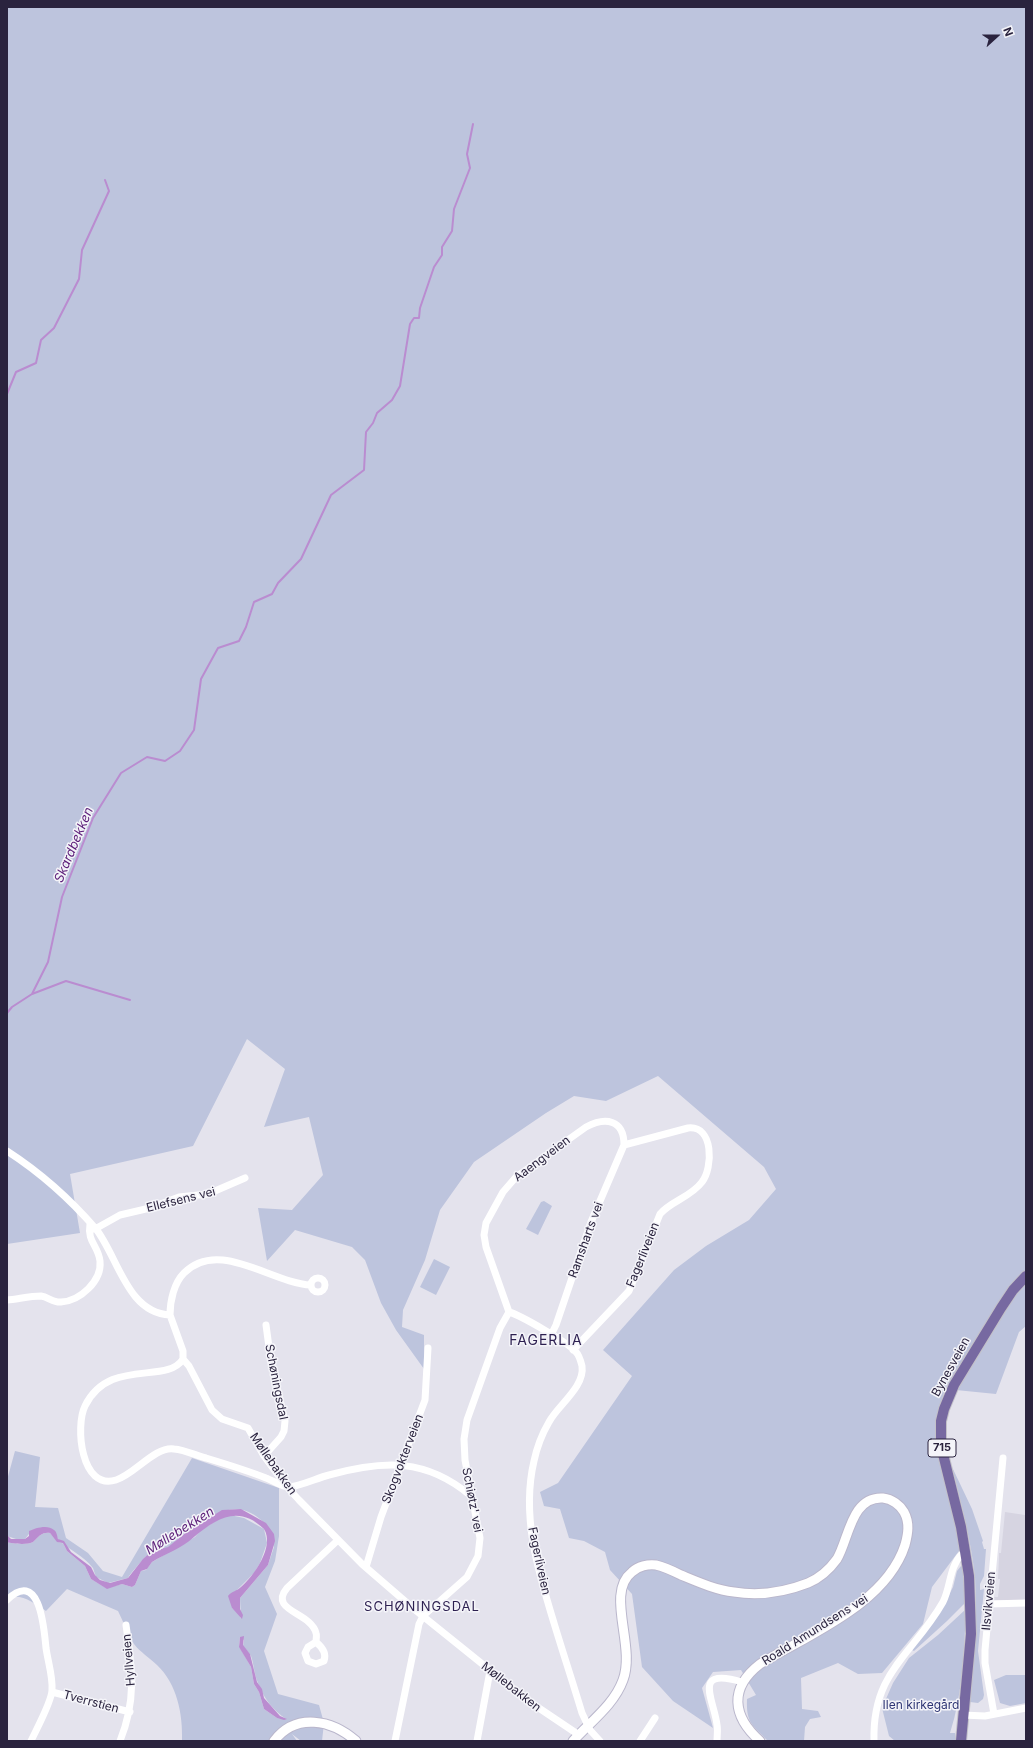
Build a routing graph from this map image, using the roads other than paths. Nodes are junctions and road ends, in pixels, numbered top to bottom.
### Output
1 (624, 1145) junction
2 (7, 1152) edge
3 (245, 1178) dead end
4 (92, 1226) junction
5 (1026, 1276) edge
6 (311, 1285) dead end
7 (7, 1300) edge
8 (509, 1312) junction
9 (170, 1315) junction
10 (266, 1325) dead end
11 (551, 1335) junction
12 (428, 1348) dead end
13 (573, 1350) junction
14 (183, 1359) junction
15 (264, 1456) junction
16 (1003, 1458) dead end
17 (400, 1465) junction
18 (287, 1487) junction
19 (471, 1496) junction
20 (338, 1540) junction
21 (966, 1554) junction
22 (366, 1567) junction
23 (7, 1600) edge
24 (1026, 1603) edge
25 (989, 1604) junction
26 (423, 1616) junction
27 (126, 1625) dead end
28 (316, 1642) dead end
29 (490, 1671) junction
30 (742, 1682) junction
31 (52, 1692) junction
32 (1026, 1708) edge
33 (130, 1712) junction
34 (994, 1714) junction
35 (963, 1715) junction
36 (655, 1718) dead end
37 (588, 1725) junction
38 (576, 1738) edge
39 (31, 1741) edge
40 (120, 1741) edge
41 (274, 1741) edge
42 (356, 1741) edge
43 (395, 1741) edge
44 (477, 1741) edge
45 (600, 1741) edge
46 (640, 1741) edge
47 (717, 1741) edge
48 (760, 1741) edge
49 (874, 1741) edge
50 (961, 1741) edge

1 - 8 street, Aaengveien
1 - 11 street, Ramsharts vei
1 - 13 street, Fagerliveien
2 - 4 street
3 - 4 street, Ellefsens vei
4 - 7 street
4 - 9 street
5 - 21 main road, Bynesveien / 715
6 - 9 street
8 - 11 street
8 - 19 street, Schiøtz' vei
9 - 14 street, Møllebakken
10 - 15 street, Schøningsdal
11 - 13 street
12 - 17 street, Skogvokterveien
13 - 37 street, Fagerliveien
14 - 15 street, Møllebakken
14 - 18 street
15 - 18 street, Møllebakken
16 - 25 street, Ilsvikveien
17 - 18 street
17 - 19 street
17 - 22 street, Skogvokterveien
18 - 20 street, Møllebakken
19 - 26 street, Schiøtz' vei
20 - 22 street, Møllebakken
20 - 28 street
21 - 35 main road, Bynesveien / 715
21 - 49 street
22 - 26 street, Møllebakken
23 - 31 street
24 - 25 street
25 - 34 street, Ilsvikveien
26 - 29 street, Møllebakken
26 - 43 street, Schiøtz' vei
27 - 33 street, Hyllveien
29 - 38 street, Møllebakken
29 - 44 street
30 - 37 street, Roald Amundsens vei
30 - 47 street
30 - 48 street
31 - 33 street, Tverrstien
31 - 39 street
32 - 34 street
33 - 40 street, Hyllveien
34 - 35 street
35 - 50 main road, Bynesveien / 715
36 - 46 street
37 - 38 street, Roald Amundsens vei
37 - 45 street
41 - 42 street

